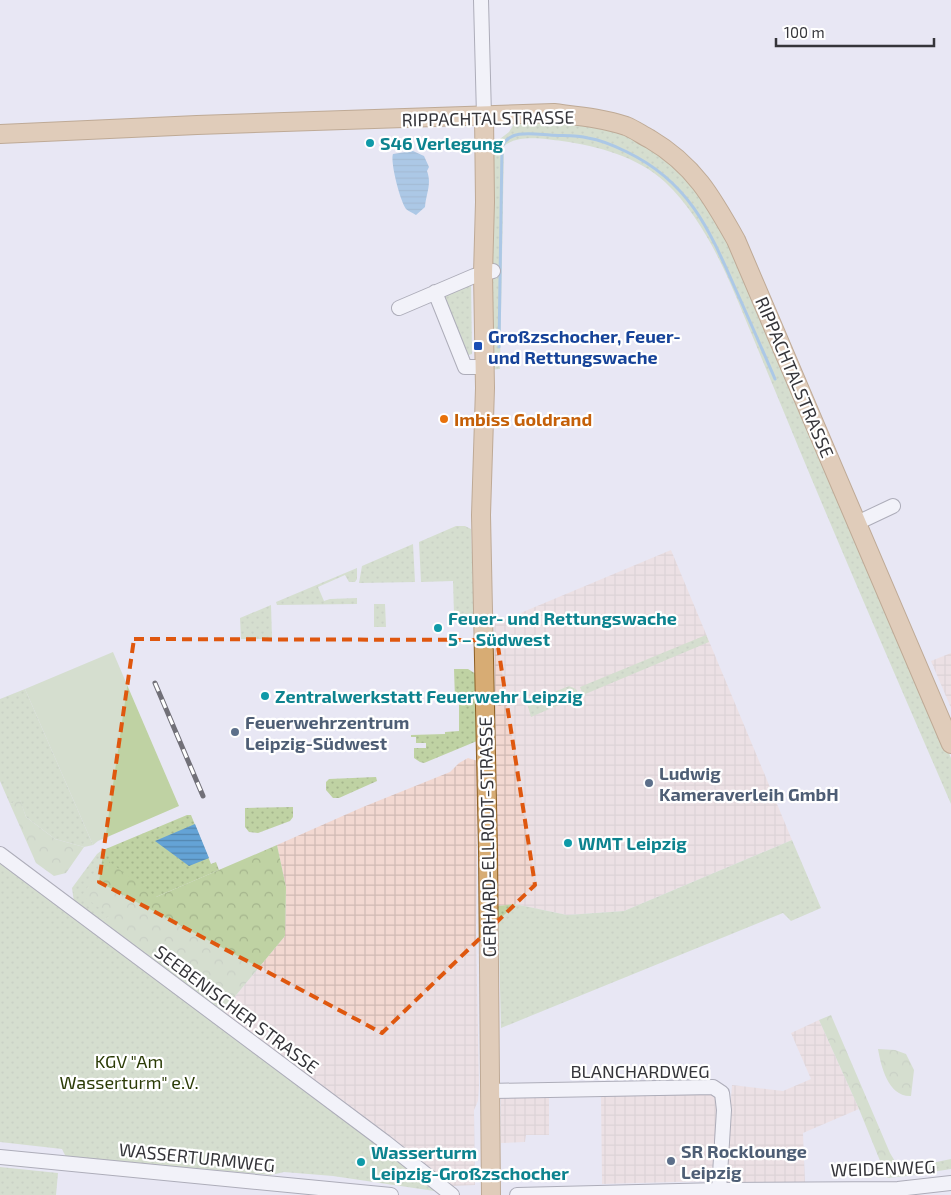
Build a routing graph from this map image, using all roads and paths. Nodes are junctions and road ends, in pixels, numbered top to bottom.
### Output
1 (481, 0) edge
2 (484, 116) junction
3 (0, 134) edge
4 (488, 272) junction
5 (435, 292) junction
6 (399, 308) dead end
7 (484, 367) junction
8 (893, 506) dead end
9 (857, 523) junction
10 (951, 744) edge
11 (0, 854) edge
12 (489, 1091) junction
13 (0, 1157) edge
14 (951, 1184) edge
15 (719, 1190) junction
16 (391, 1195) edge
17 (452, 1195) edge
18 (491, 1195) edge
19 (517, 1195) edge

1 - 2 street, GERHARD-ELLRODT-STRASSE
2 - 3 main road, RIPPACHTALSTRASSE
2 - 4 main road, GERHARD-ELLRODT-STRASSE
2 - 9 main road, RIPPACHTALSTRASSE
4 - 5 street
4 - 7 main road, GERHARD-ELLRODT-STRASSE
5 - 6 street
5 - 7 street
7 - 12 main road, GERHARD-ELLRODT-STRASSE
8 - 9 street
9 - 10 main road, RIPPACHTALSTRASSE
11 - 17 street, SEEBENISCHER STRASSE
12 - 15 street, BLANCHARDWEG
12 - 18 main road, GERHARD-ELLRODT-STRASSE
13 - 16 street, WASSERTURMWEG
14 - 15 street, WEIDENWEG
15 - 19 street, WEIDENWEG

